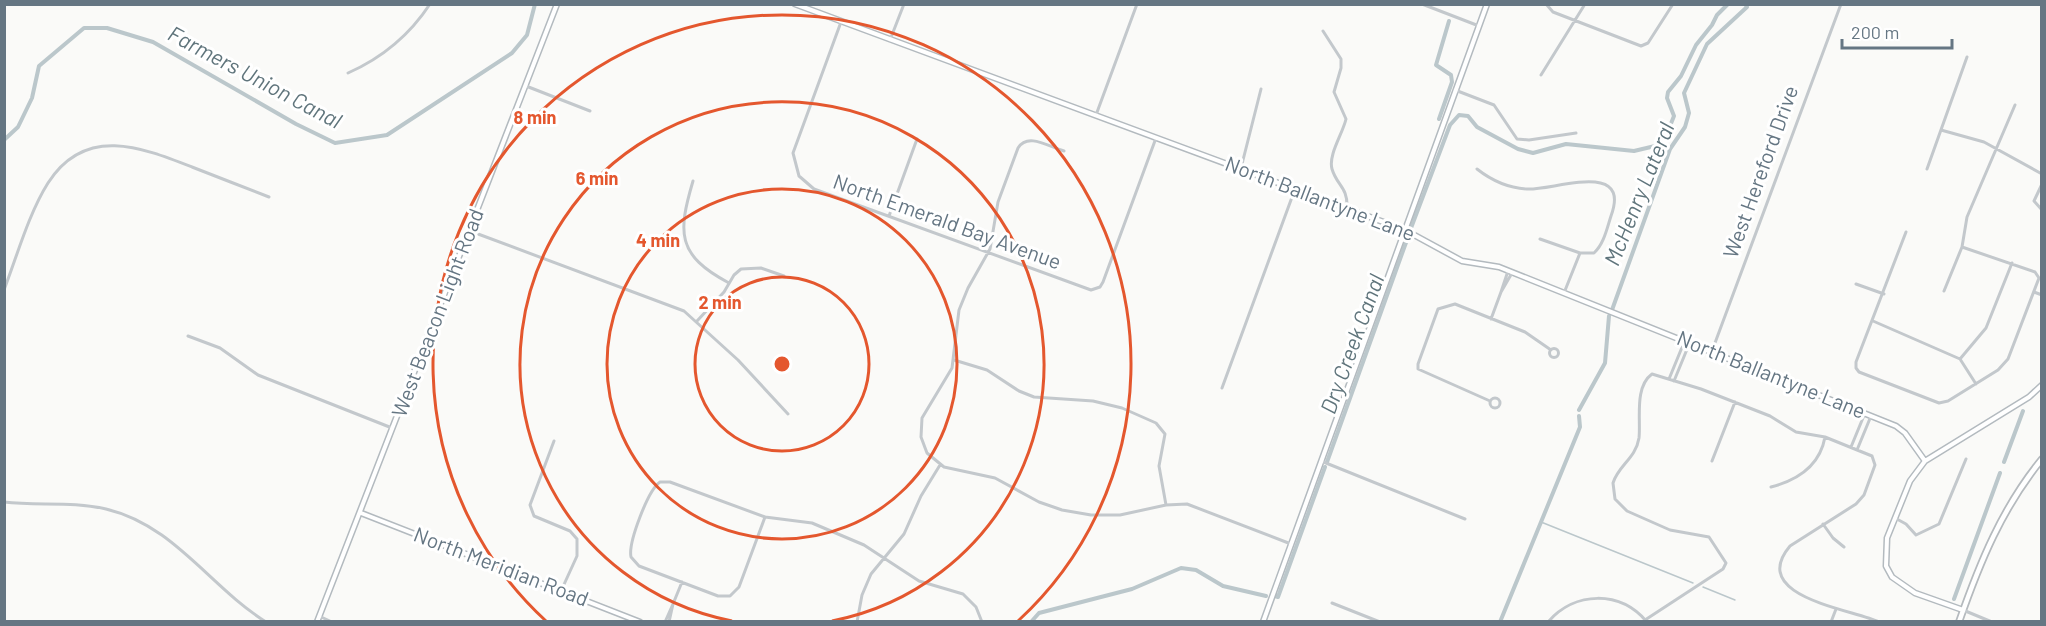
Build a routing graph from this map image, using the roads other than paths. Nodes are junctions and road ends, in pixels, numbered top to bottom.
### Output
1 (430, 4) edge
2 (557, 4) edge
3 (795, 4) edge
4 (904, 4) edge
5 (1137, 4) edge
6 (1422, 4) edge
7 (1487, 4) edge
8 (1546, 4) edge
9 (1585, 4) edge
10 (1673, 4) edge
11 (1841, 4) edge
12 (1576, 21) junction
13 (841, 22) junction
14 (1479, 26) junction
15 (1323, 31) dead end
16 (890, 40) junction
17 (1967, 57) dead end
18 (348, 73) dead end
19 (1541, 75) dead end
20 (526, 86) junction
21 (1261, 89) dead end
22 (1455, 90) junction
23 (2015, 105) dead end
24 (590, 111) dead end
25 (1096, 116) junction
26 (1941, 129) junction
27 (1576, 133) dead end
28 (1156, 138) junction
29 (917, 139) dead end
30 (1997, 149) junction
31 (1064, 152) dead end
32 (1241, 168) junction
33 (1477, 169) dead end
34 (1927, 169) dead end
35 (2042, 174) edge
36 (693, 181) dead end
37 (2042, 184) edge
38 (1295, 189) junction
39 (269, 197) dead end
40 (1347, 208) junction
41 (2042, 210) edge
42 (889, 216) junction
43 (1405, 230) junction
44 (470, 231) junction
45 (1906, 232) dead end
46 (1540, 239) dead end
47 (1962, 247) junction
48 (989, 253) junction
49 (1580, 253) junction
50 (2012, 263) junction
51 (1510, 272) junction
52 (784, 276) dead end
53 (729, 283) junction
54 (1856, 284) dead end
55 (4, 290) edge
56 (1944, 291) dead end
57 (2034, 292) junction
58 (1564, 293) junction
59 (1884, 294) junction
60 (2042, 295) edge
61 (1491, 319) junction
62 (697, 321) junction
63 (1873, 321) junction
64 (189, 336) dead end
65 (1685, 340) junction
66 (1690, 342) junction
67 (1551, 350) dead end
68 (1712, 351) junction
69 (1960, 358) junction
70 (954, 360) junction
71 (1669, 379) junction
72 (1674, 381) junction
73 (1976, 384) junction
74 (2042, 385) edge
75 (1222, 388) dead end
76 (1490, 401) dead end
77 (1735, 402) junction
78 (1865, 413) junction
79 (788, 414) dead end
80 (1871, 416) junction
81 (393, 428) junction
82 (1825, 437) junction
83 (554, 441) dead end
84 (1851, 447) junction
85 (1857, 450) junction
86 (1966, 459) dead end
87 (2042, 459) edge
88 (1712, 460) dead end
89 (1321, 461) junction
90 (1925, 461) junction
91 (940, 465) junction
92 (1771, 487) dead end
93 (4, 502) edge
94 (1166, 505) junction
95 (361, 513) junction
96 (765, 517) junction
97 (1895, 518) junction
98 (1465, 519) dead end
99 (1823, 524) junction
100 (1291, 544) junction
101 (1844, 548) dead end
102 (883, 557) junction
103 (682, 582) junction
104 (561, 591) junction
105 (1332, 603) dead end
106 (673, 604) junction
107 (1836, 609) junction
108 (1963, 610) junction
109 (318, 619) edge
110 (266, 621) edge
111 (332, 621) edge
112 (640, 621) edge
113 (664, 621) edge
114 (669, 621) edge
115 (857, 621) edge
116 (982, 621) edge
117 (1263, 621) edge
118 (1380, 621) edge
119 (1548, 621) edge
120 (1646, 621) edge
121 (1831, 621) edge
122 (1879, 621) edge
123 (1959, 621) edge
124 (1992, 621) edge

1 - 18 street
2 - 20 main road, West Beacon Light Road
3 - 13 main road, North Ballantyne Lane
4 - 16 street
5 - 25 street
6 - 14 street
7 - 14 main road
8 - 12 street
9 - 12 street
10 - 12 street
11 - 68 street, West Hereford Drive
12 - 19 street
13 - 16 main road, North Ballantyne Lane
13 - 42 street, North Emerald Bay Avenue
14 - 22 main road
15 - 40 street
16 - 25 main road, North Ballantyne Lane
17 - 26 street
20 - 24 street
20 - 44 main road, West Beacon Light Road
21 - 32 street
22 - 27 street
22 - 43 main road
23 - 30 street
25 - 28 main road, North Ballantyne Lane
26 - 30 street
26 - 34 street
28 - 32 main road, North Ballantyne Lane
28 - 48 street, North Emerald Bay Avenue
29 - 42 street
30 - 35 street
30 - 47 street
31 - 48 street
32 - 38 main road, North Ballantyne Lane
33 - 49 street
36 - 53 street
37 - 41 street
38 - 40 main road, North Ballantyne Lane
38 - 75 street
39 - 55 street
40 - 43 main road, North Ballantyne Lane
42 - 48 street, North Emerald Bay Avenue
43 - 51 main road, North Ballantyne Lane
43 - 89 main road
44 - 62 street
44 - 81 main road, West Beacon Light Road
45 - 59 street
46 - 49 street
47 - 50 street
47 - 56 street
48 - 70 street
49 - 58 street
50 - 57 street
50 - 69 street
51 - 58 main road, North Ballantyne Lane
51 - 61 street
52 - 53 street
53 - 62 street
54 - 59 street
57 - 60 street
57 - 73 street
58 - 65 main road, North Ballantyne Lane
59 - 63 street
61 - 67 street
61 - 76 street
62 - 79 street
63 - 69 street
63 - 73 street
64 - 81 street
65 - 66 main road, North Ballantyne Lane
65 - 71 street
66 - 68 main road, North Ballantyne Lane
66 - 72 street
68 - 78 main road, North Ballantyne Lane
69 - 73 street
70 - 91 street
70 - 94 street
71 - 72 street
71 - 120 street
72 - 77 street
74 - 90 main road
77 - 82 street
77 - 88 street
78 - 80 main road, North Ballantyne Lane
78 - 84 street
80 - 85 street
80 - 90 main road, North Ballantyne Lane
81 - 95 main road, West Beacon Light Road
82 - 84 street
82 - 92 street
83 - 104 street
84 - 85 street
85 - 99 street
86 - 97 street
87 - 108 main road
89 - 98 street
89 - 100 main road
90 - 97 main road
91 - 94 street
91 - 102 street
93 - 110 street
94 - 100 street
95 - 104 main road, North Meridian Road
95 - 109 main road, West Beacon Light Road
96 - 102 street
96 - 103 street
96 - 103 street
97 - 108 main road
99 - 101 street
99 - 107 street
100 - 117 main road
102 - 115 street
102 - 116 street
103 - 106 street
104 - 112 main road, North Meridian Road
105 - 118 street
106 - 113 street
106 - 114 street
107 - 121 street
107 - 122 street
108 - 123 main road
108 - 124 street
109 - 111 street
119 - 120 street

